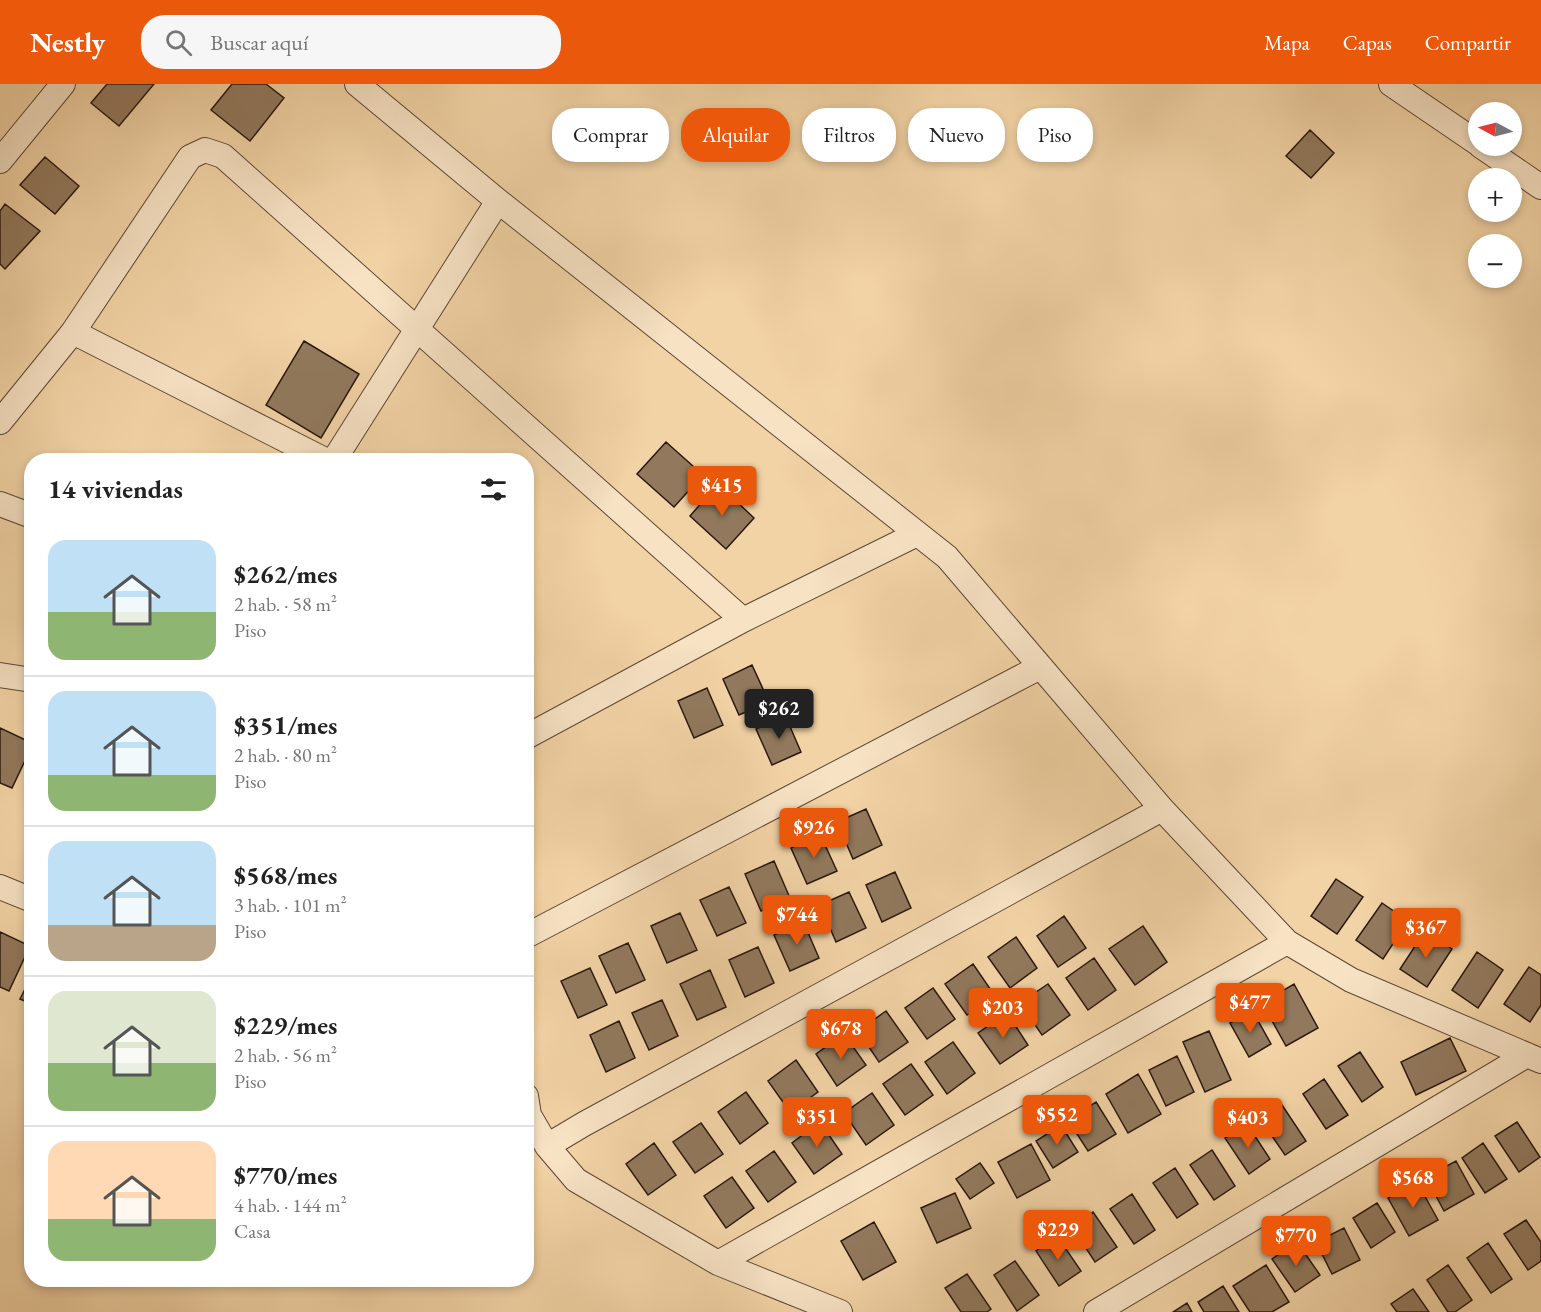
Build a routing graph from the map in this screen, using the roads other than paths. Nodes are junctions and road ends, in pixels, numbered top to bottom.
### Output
1 (63, 84) edge
2 (357, 84) edge
3 (1391, 84) edge
4 (1468, 137) edge
5 (1496, 156) edge
6 (0, 162) edge
7 (1541, 187) edge
8 (498, 201) junction
9 (417, 329) junction
10 (73, 332) junction
11 (0, 422) edge
12 (311, 453) edge
13 (338, 453) edge
14 (0, 504) edge
15 (24, 513) edge
16 (917, 534) junction
17 (743, 620) junction
18 (1040, 667) junction
19 (0, 675) edge
20 (24, 679) edge
21 (534, 733) edge
22 (1162, 809) junction
23 (0, 887) edge
24 (24, 897) edge
25 (534, 932) edge
26 (1287, 942) junction
27 (1534, 1058) edge
28 (534, 1122) edge
29 (547, 1146) junction
30 (718, 1263) junction
31 (840, 1312) edge
32 (1096, 1312) edge

1 - 6 street
2 - 8 street
3 - 4 street
5 - 7 street
8 - 9 street
8 - 16 street
9 - 10 street
9 - 13 street
9 - 17 street
10 - 11 street
10 - 12 street
14 - 15 street
16 - 17 street
16 - 18 street
17 - 21 street
18 - 22 street
18 - 25 street
19 - 20 street
22 - 26 street
22 - 29 street
23 - 24 street
26 - 27 street
26 - 30 street
27 - 32 street
28 - 29 street
29 - 30 street
30 - 31 street

